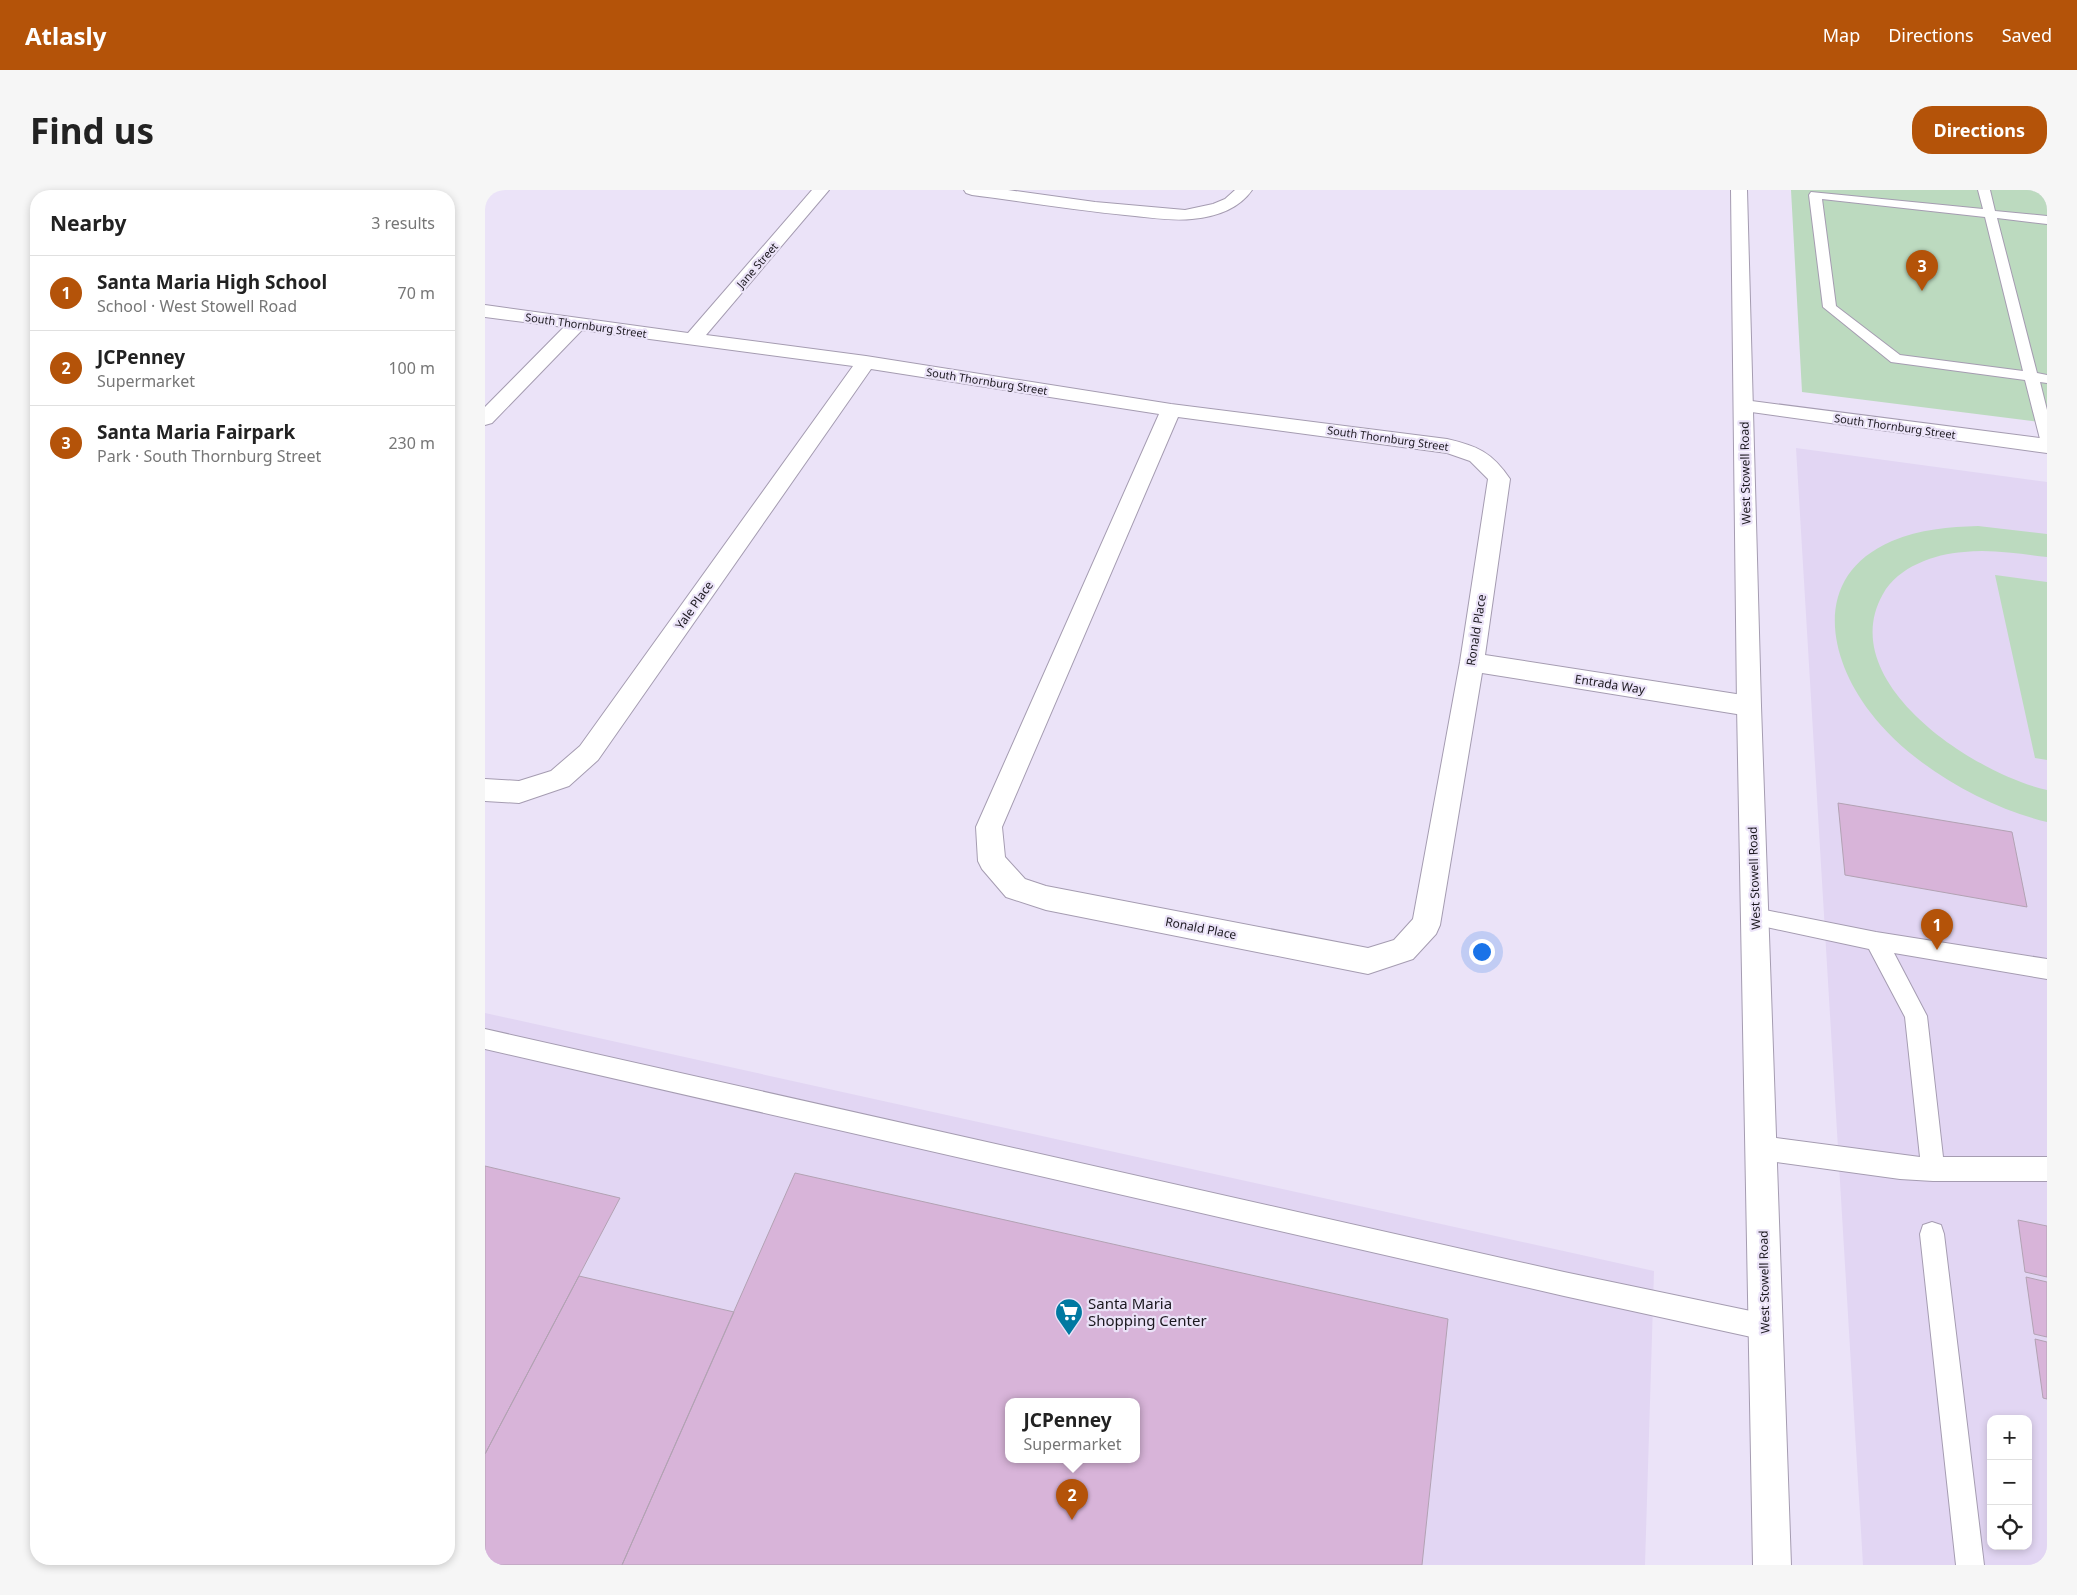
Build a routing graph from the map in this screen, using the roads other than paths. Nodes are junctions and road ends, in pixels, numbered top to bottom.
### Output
1 (821, 190) edge
2 (972, 190) edge
3 (1244, 190) edge
4 (1739, 190) edge
5 (1983, 190) edge
6 (1989, 214) junction
7 (2047, 220) edge
8 (485, 311) edge
9 (577, 324) junction
10 (692, 340) junction
11 (866, 362) junction
12 (2031, 377) junction
13 (2047, 379) edge
14 (1743, 406) junction
15 (1171, 410) junction
16 (485, 419) edge
17 (2047, 439) edge
18 (2047, 446) edge
19 (1487, 461) joint
20 (1472, 662) junction
21 (1749, 706) junction
22 (485, 790) edge
23 (1755, 917) junction
24 (1876, 941) junction
25 (2047, 969) edge
26 (485, 1039) edge
27 (1761, 1148) junction
28 (1933, 1169) junction
29 (2047, 1169) edge
30 (1933, 1234) dead end
31 (1765, 1326) junction
32 (1772, 1565) edge
33 (1969, 1565) edge

1 - 10 street, Jane Street
2 - 3 street
4 - 14 street, West Stowell Road
5 - 6 lane
6 - 7 lane
6 - 12 lane
6 - 12 lane
8 - 9 street, South Thornburg Street
9 - 10 street, South Thornburg Street
9 - 16 street
10 - 11 street, South Thornburg Street
11 - 15 street, South Thornburg Street
11 - 22 street, Yale Place
12 - 13 lane
12 - 17 lane
14 - 18 street, South Thornburg Street
14 - 21 street, West Stowell Road
15 - 19 street, South Thornburg Street
15 - 20 street, Ronald Place
19 - 20 street, Ronald Place
20 - 21 street, Entrada Way
21 - 23 street, West Stowell Road
23 - 24 lane
23 - 27 street, West Stowell Road
24 - 25 lane
24 - 28 lane
26 - 31 lane
27 - 28 lane
27 - 31 street, West Stowell Road
28 - 29 lane
30 - 33 lane
31 - 32 street, West Stowell Road

